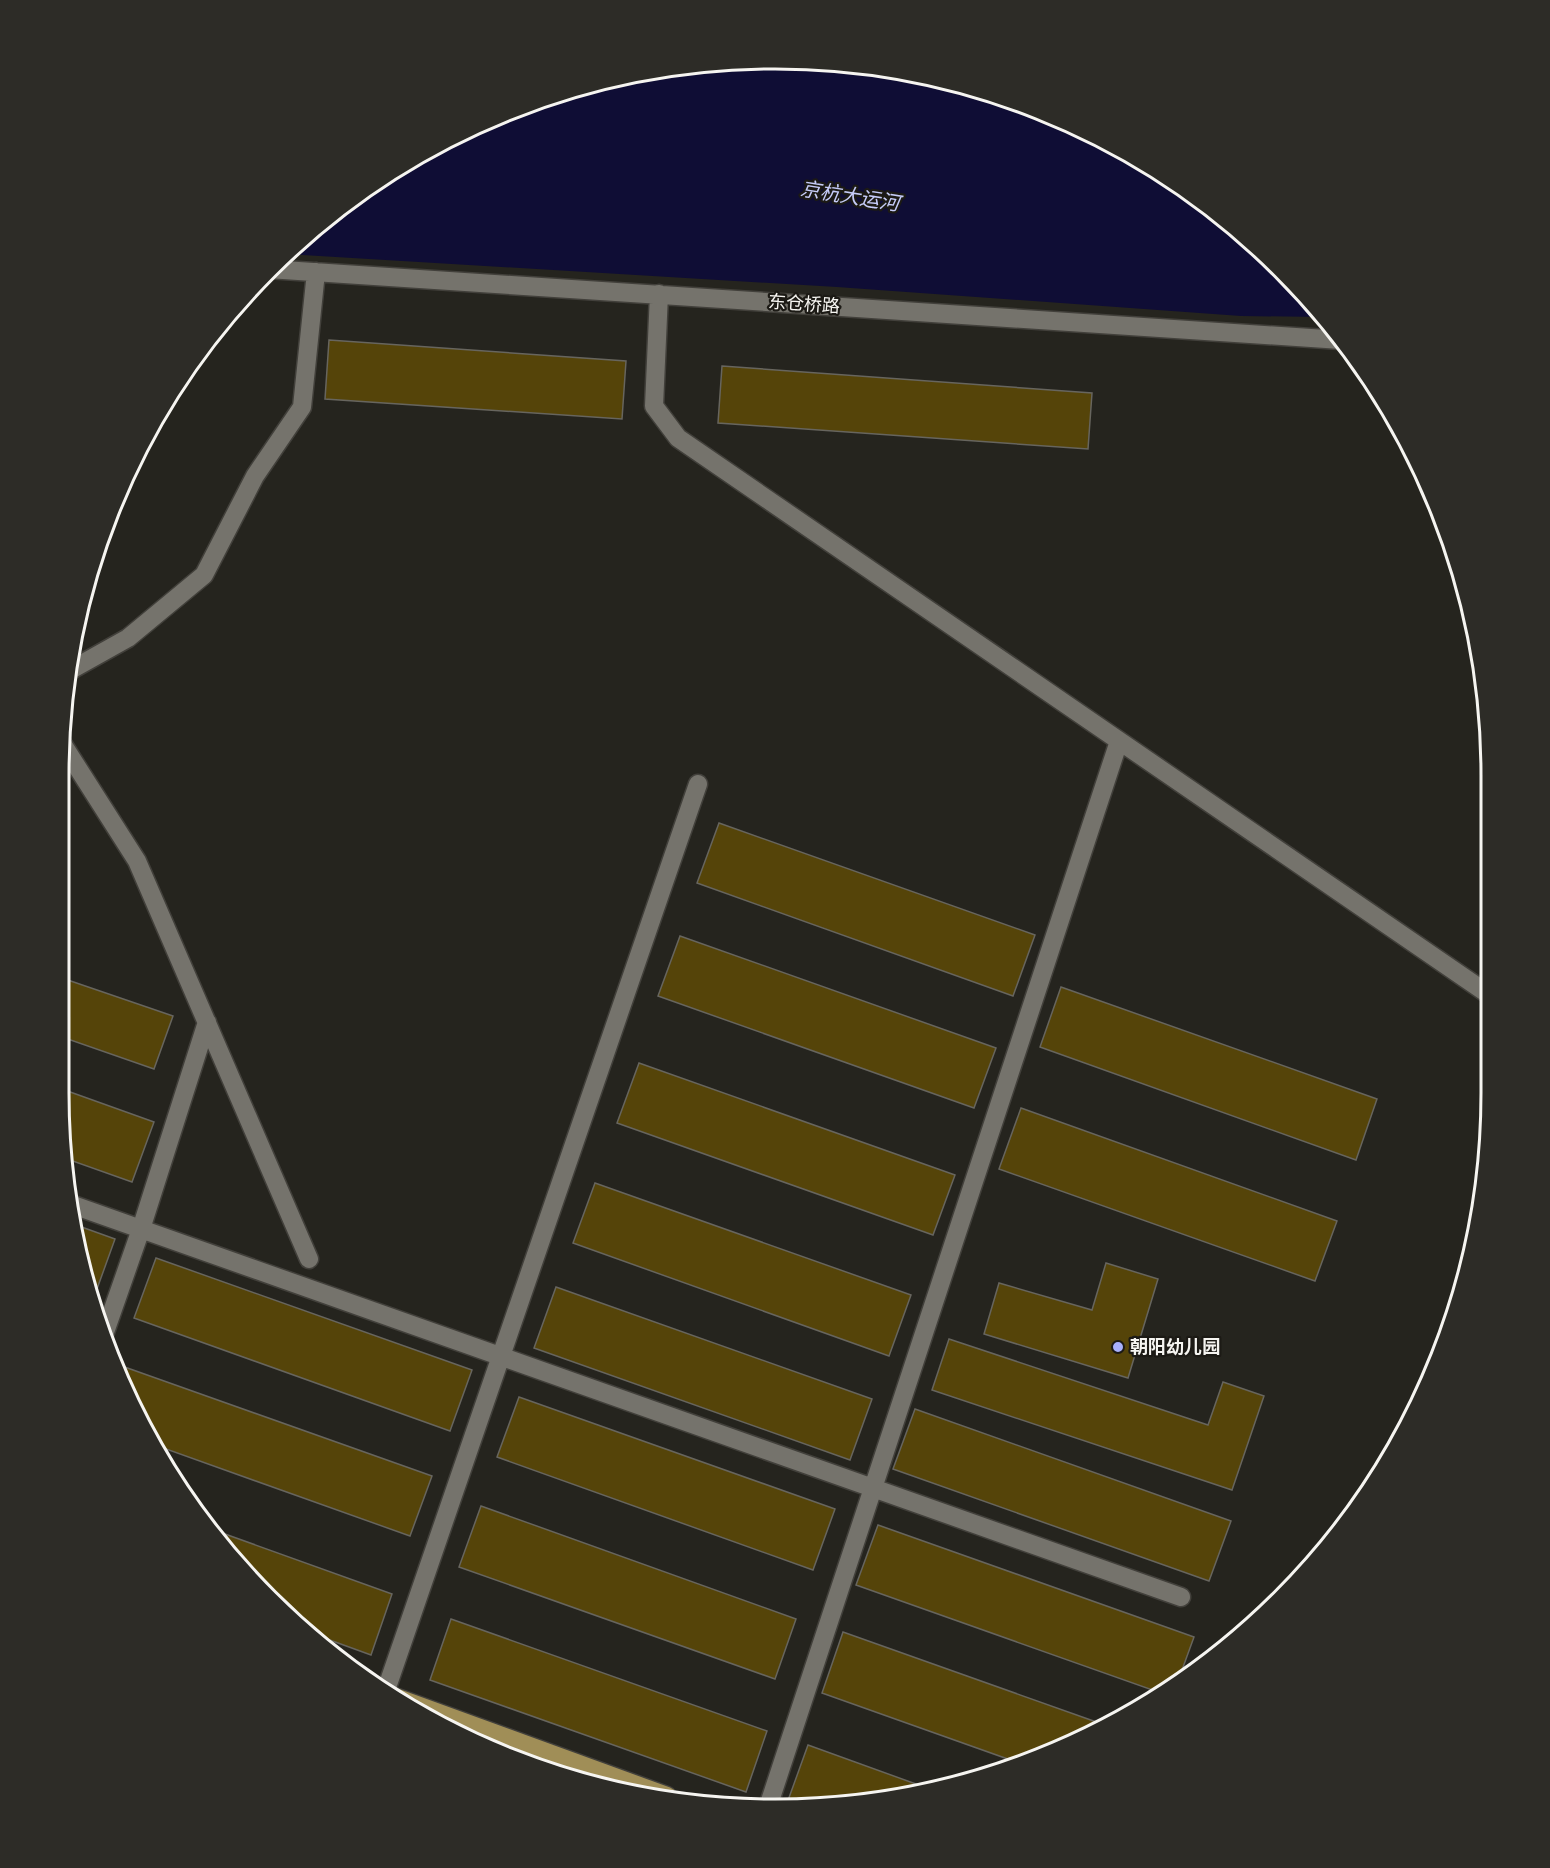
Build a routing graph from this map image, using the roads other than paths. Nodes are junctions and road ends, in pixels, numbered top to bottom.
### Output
1 (282, 270) edge
2 (316, 272) junction
3 (659, 294) junction
4 (1330, 339) edge
5 (78, 666) edge
6 (1119, 741) junction
7 (70, 756) edge
8 (699, 784) dead end
9 (1481, 989) edge
10 (207, 1022) junction
11 (79, 1207) edge
12 (141, 1229) junction
13 (309, 1258) dead end
14 (108, 1324) edge
15 (501, 1357) junction
16 (873, 1489) junction
17 (1181, 1597) dead end
18 (388, 1683) edge
19 (439, 1713) edge
20 (636, 1785) edge
21 (771, 1799) edge

1 - 2 lane, 东仓桥路
2 - 3 lane, 东仓桥路
2 - 5 lane
3 - 4 lane, 东仓桥路
3 - 6 lane
6 - 9 lane
6 - 16 lane
7 - 10 lane
8 - 15 lane
10 - 12 lane
10 - 13 lane
11 - 12 lane
12 - 14 lane
12 - 15 lane
15 - 16 lane
15 - 18 lane
16 - 17 lane
16 - 21 lane
19 - 20 main road

